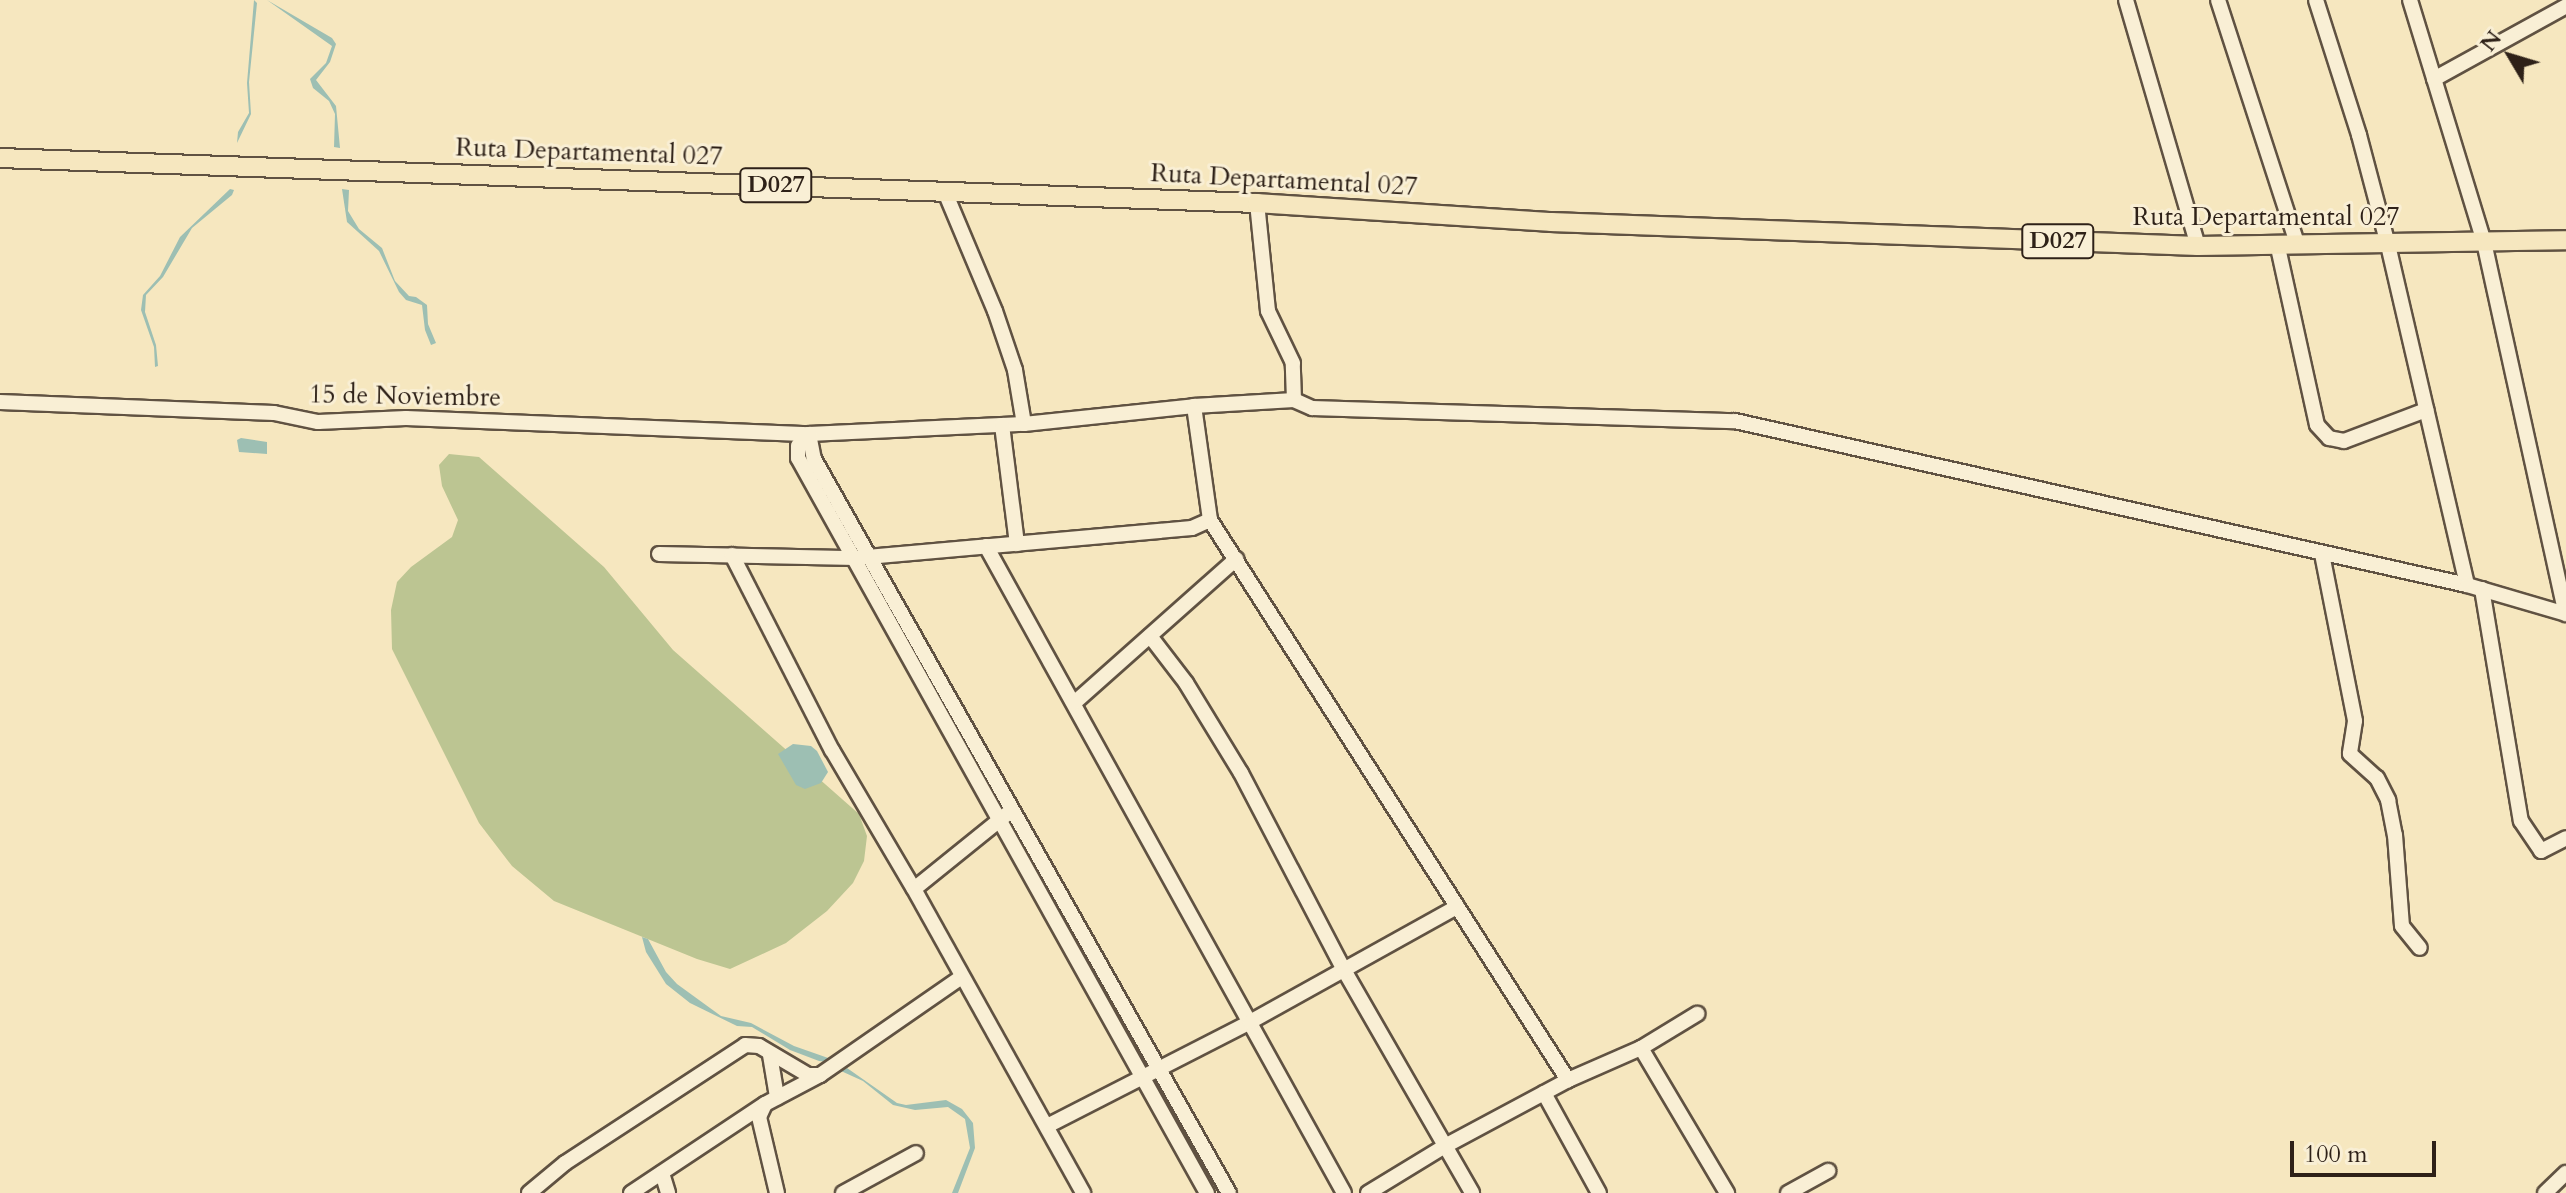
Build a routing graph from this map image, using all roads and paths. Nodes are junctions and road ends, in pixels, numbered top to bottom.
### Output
1 (2126, 0) edge
2 (2218, 0) edge
3 (2316, 0) edge
4 (2410, 0) edge
5 (2566, 6) edge
6 (2434, 79) junction
7 (0, 158) edge
8 (945, 192) junction
9 (1257, 203) junction
10 (2566, 240) edge
11 (2484, 242) junction
12 (2277, 243) junction
13 (2297, 243) junction
14 (2388, 245) junction
15 (2198, 246) junction
16 (1294, 400) junction
17 (0, 402) edge
18 (1194, 406) junction
19 (2426, 410) junction
20 (1024, 424) junction
21 (1002, 425) junction
22 (809, 434) junction
23 (1210, 520) junction
24 (1017, 544) junction
25 (986, 546) junction
26 (659, 554) dead end
27 (2322, 554) junction
28 (732, 555) junction
29 (864, 558) junction
30 (1236, 559) junction
31 (2467, 585) junction
32 (2482, 589) junction
33 (2566, 614) edge
34 (1150, 636) junction
35 (1074, 703) junction
36 (1015, 809) junction
37 (1001, 817) junction
38 (2566, 838) edge
39 (914, 889) junction
40 (1457, 907) junction
41 (2420, 948) dead end
42 (1344, 970) junction
43 (960, 978) junction
44 (1697, 1014) dead end
45 (1250, 1022) junction
46 (1641, 1048) junction
47 (770, 1055) junction
48 (1160, 1068) junction
49 (831, 1069) junction
50 (1142, 1078) junction
51 (1568, 1080) junction
52 (1544, 1093) junction
53 (771, 1100) junction
54 (1047, 1126) junction
55 (1445, 1146) junction
56 (916, 1153) dead end
57 (1828, 1171) dead end
58 (662, 1173) junction
59 (2566, 1173) edge
60 (529, 1193) edge
61 (631, 1193) edge
62 (668, 1193) edge
63 (777, 1193) edge
64 (843, 1193) edge
65 (1083, 1193) edge
66 (1207, 1193) edge
67 (1229, 1193) edge
68 (1344, 1193) edge
69 (1368, 1193) edge
70 (1472, 1193) edge
71 (1599, 1193) edge
72 (1727, 1193) edge
73 (1788, 1193) edge
74 (2545, 1193) edge

1 - 15 street
2 - 13 street
3 - 14 street
4 - 6 street
5 - 6 street
6 - 11 street
7 - 8 main road, Ruta Departamental 027 / D027
8 - 9 main road, Ruta Departamental 027 / D027
8 - 20 street
9 - 15 main road, Ruta Departamental 027 / D027
9 - 16 street
10 - 11 main road, Ruta Departamental 027 / D027
11 - 14 main road, Ruta Departamental 027 / D027
11 - 33 street
12 - 13 main road, Ruta Departamental 027 / D027
12 - 15 main road, Ruta Departamental 027 / D027
12 - 19 street
13 - 14 main road, Ruta Departamental 027 / D027
14 - 19 street
16 - 18 street, 15 de Noviembre
16 - 27 street, 15 de Noviembre
17 - 22 street, 15 de Noviembre
18 - 20 street, 15 de Noviembre
18 - 23 street
19 - 31 street
20 - 21 street, 15 de Noviembre
21 - 22 street, 15 de Noviembre
21 - 24 street
22 - 29 street
23 - 24 street
23 - 30 street
24 - 25 street
25 - 29 street
25 - 35 street
26 - 28 street
27 - 31 street, 15 de Noviembre
27 - 41 street
28 - 29 street
28 - 39 street
29 - 36 street
29 - 37 street
30 - 34 street
30 - 40 street
31 - 32 street, 15 de Noviembre
32 - 33 street, 15 de Noviembre
32 - 38 street
34 - 35 street
34 - 42 street
35 - 45 street
36 - 37 street
36 - 48 street
37 - 39 street
37 - 50 street
39 - 43 street
40 - 42 street
40 - 51 street
42 - 45 street
42 - 55 street
43 - 49 street
43 - 54 street
44 - 46 street
45 - 48 street
45 - 68 street
46 - 51 street
46 - 72 street
47 - 49 street
47 - 53 street
47 - 60 street
48 - 50 street
48 - 67 street
49 - 53 street
50 - 54 street
50 - 66 street
51 - 52 street
52 - 55 street
52 - 71 street
53 - 58 street
53 - 63 street
54 - 65 street
55 - 69 street
55 - 70 street
56 - 64 street
57 - 73 street
58 - 61 street
58 - 62 street
59 - 74 street

